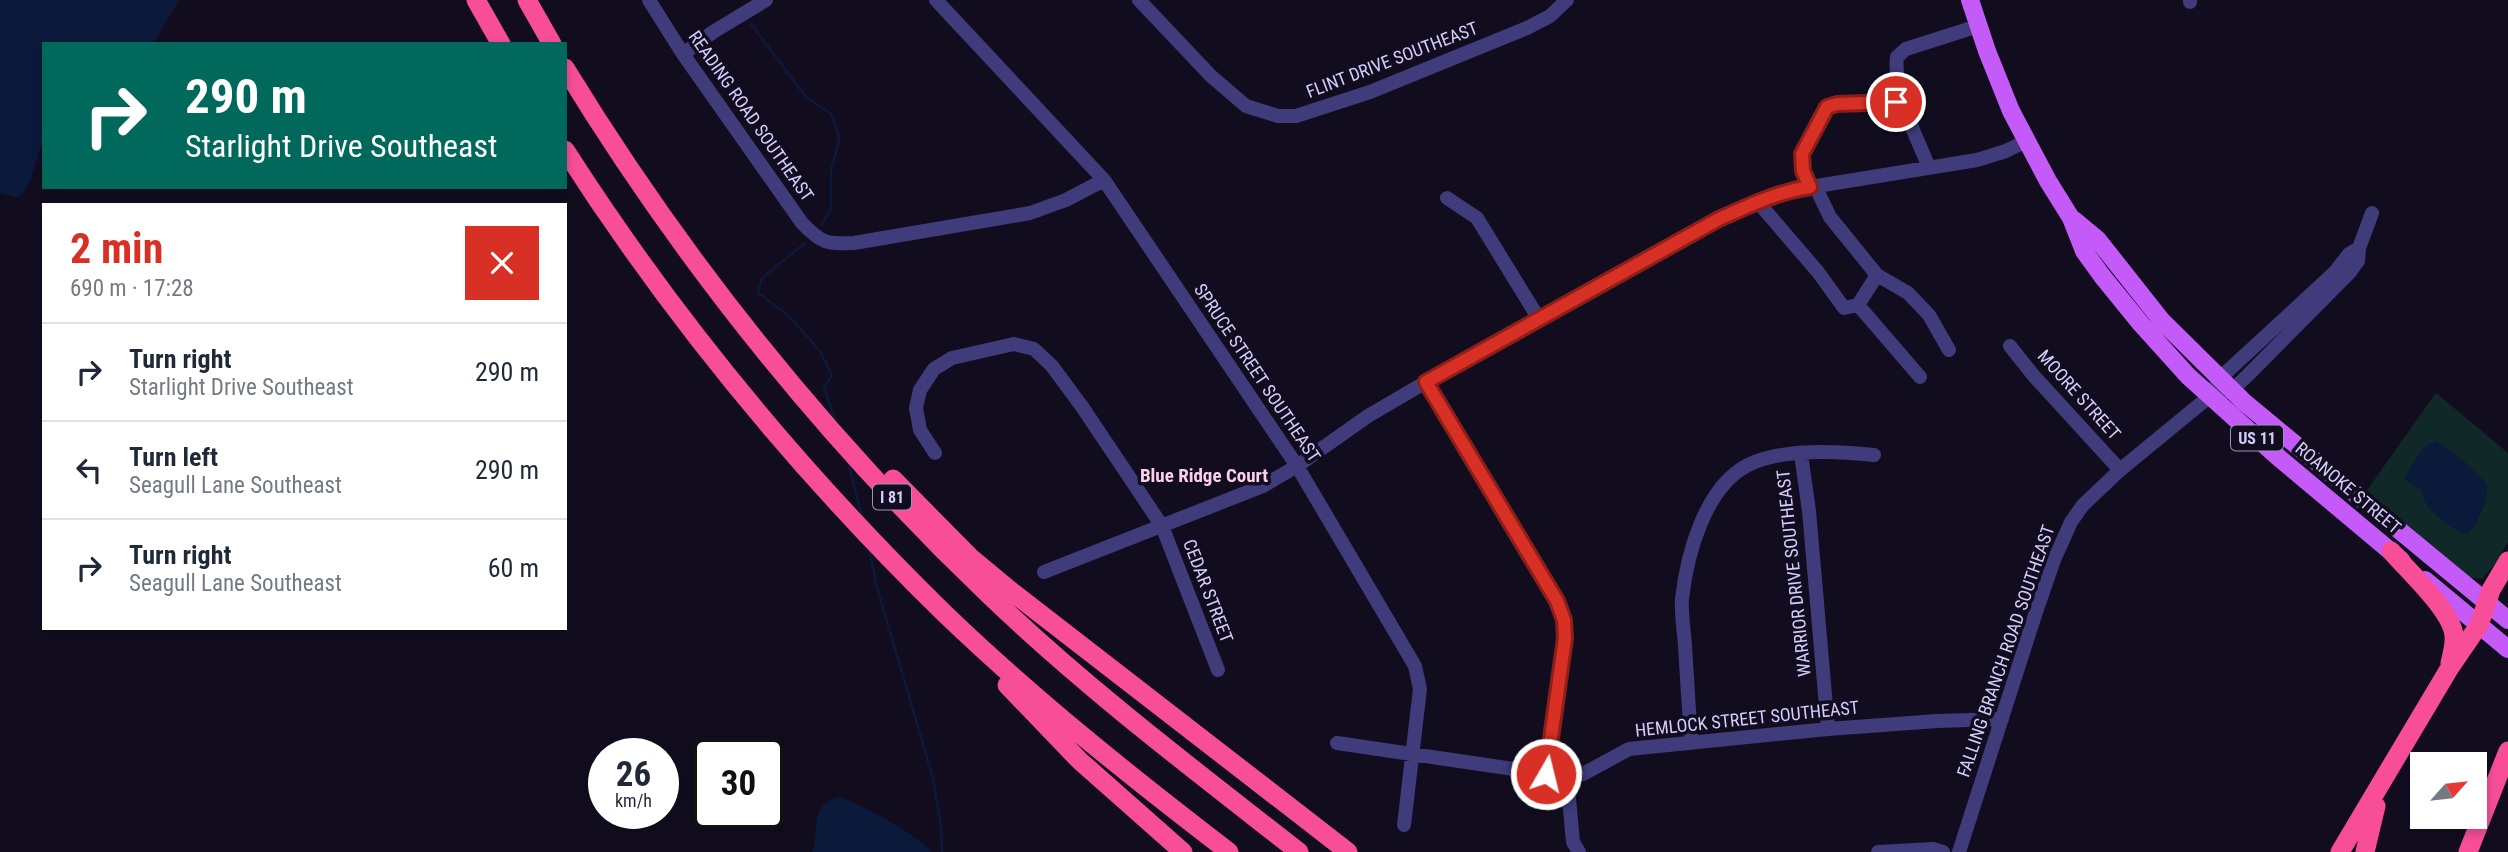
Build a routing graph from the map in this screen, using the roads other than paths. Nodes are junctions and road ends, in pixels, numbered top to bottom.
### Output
1 (477, 0) edge
2 (527, 0) edge
3 (649, 0) edge
4 (766, 0) edge
5 (936, 0) edge
6 (1139, 0) edge
7 (1567, 0) edge
8 (1970, 0) edge
9 (1978, 26) junction
10 (500, 42) edge
11 (551, 42) edge
12 (683, 54) junction
13 (567, 71) edge
14 (1903, 100) junction
15 (2026, 141) junction
16 (567, 152) edge
17 (1929, 168) junction
18 (1104, 180) junction
19 (1812, 186) junction
20 (1447, 198) dead end
21 (1757, 201) junction
22 (2372, 213) dead end
23 (2071, 218) junction
24 (697, 264) junction
25 (1877, 275) junction
26 (1858, 305) junction
27 (1539, 319) junction
28 (2010, 346) dead end
29 (1949, 350) dead end
30 (1920, 377) dead end
31 (1426, 382) junction
32 (2225, 385) junction
33 (2210, 396) junction
34 (935, 453) dead end
35 (1801, 454) junction
36 (1874, 455) dead end
37 (1297, 466) junction
38 (2120, 470) junction
39 (1162, 526) junction
40 (2391, 551) junction
41 (2508, 561) edge
42 (1044, 572) dead end
43 (2486, 603) junction
44 (944, 612) junction
45 (2508, 620) edge
46 (2479, 625) junction
47 (2508, 649) edge
48 (2449, 669) junction
49 (1218, 670) dead end
50 (2002, 719) junction
51 (1828, 729) junction
52 (1691, 742) junction
53 (1337, 743) dead end
54 (1412, 755) junction
55 (2506, 759) edge
56 (2387, 772) junction
57 (1546, 774) junction
58 (1567, 777) junction
59 (1404, 825) dead end
60 (1183, 852) edge
61 (1230, 852) edge
62 (1299, 852) edge
63 (1348, 852) edge
64 (1579, 852) edge
65 (1878, 852) edge
66 (1943, 852) edge
67 (1959, 852) edge
68 (2340, 852) edge
69 (2365, 852) edge
70 (2468, 852) edge
71 (2483, 852) edge

1 - 10 highway
2 - 11 highway
3 - 12 street, READING ROAD SOUTHEAST
4 - 12 street
5 - 18 street, SPRUCE STREET SOUTHEAST
6 - 7 street, FLINT DRIVE SOUTHEAST
8 - 9 main road, ROANOKE STREET / US 11
9 - 14 street
9 - 15 main road, ROANOKE STREET / US 11
12 - 18 street, READING ROAD SOUTHEAST
13 - 24 highway, I 81
14 - 17 street
14 - 19 street
15 - 17 street
15 - 23 main road, ROANOKE STREET / US 11
16 - 44 highway, I 81
17 - 19 street
18 - 37 street, SPRUCE STREET SOUTHEAST
19 - 21 street
19 - 25 street
20 - 27 street
21 - 26 street
21 - 27 street
22 - 32 street
23 - 32 main road, ROANOKE STREET / US 11
23 - 33 main road, ROANOKE STREET / US 11
24 - 62 highway, I 81
24 - 63 highway
25 - 26 street
25 - 29 street
26 - 30 street
27 - 31 street
28 - 38 street, MOORE STREET
31 - 37 street
31 - 57 street
32 - 33 street
32 - 43 main road, ROANOKE STREET / US 11
33 - 38 street, FALLING BRANCH ROAD SOUTHEAST
33 - 40 main road, ROANOKE STREET / US 11
34 - 39 street, CEDAR STREET
35 - 36 street
35 - 51 street, WARRIOR DRIVE SOUTHEAST
35 - 52 street
37 - 39 street
37 - 54 street, SPRUCE STREET SOUTHEAST
38 - 50 street, FALLING BRANCH ROAD SOUTHEAST
39 - 42 street
39 - 49 street, CEDAR STREET
40 - 46 main road, ROANOKE STREET / US 11
40 - 48 highway
41 - 43 highway
43 - 45 main road, ROANOKE STREET / US 11
43 - 46 highway
44 - 60 highway
44 - 61 highway, I 81
46 - 47 main road, ROANOKE STREET / US 11
46 - 48 highway
48 - 56 highway
50 - 51 street, HEMLOCK STREET SOUTHEAST
50 - 67 street, FALLING BRANCH ROAD SOUTHEAST
51 - 52 street, HEMLOCK STREET SOUTHEAST
52 - 58 street, HEMLOCK STREET SOUTHEAST
53 - 54 street, HEMLOCK STREET SOUTHEAST
54 - 57 street, HEMLOCK STREET SOUTHEAST
54 - 59 street, SPRUCE STREET SOUTHEAST
55 - 70 highway
55 - 71 highway
56 - 68 highway
56 - 69 highway
57 - 58 street, HEMLOCK STREET SOUTHEAST
58 - 64 street
65 - 66 street

